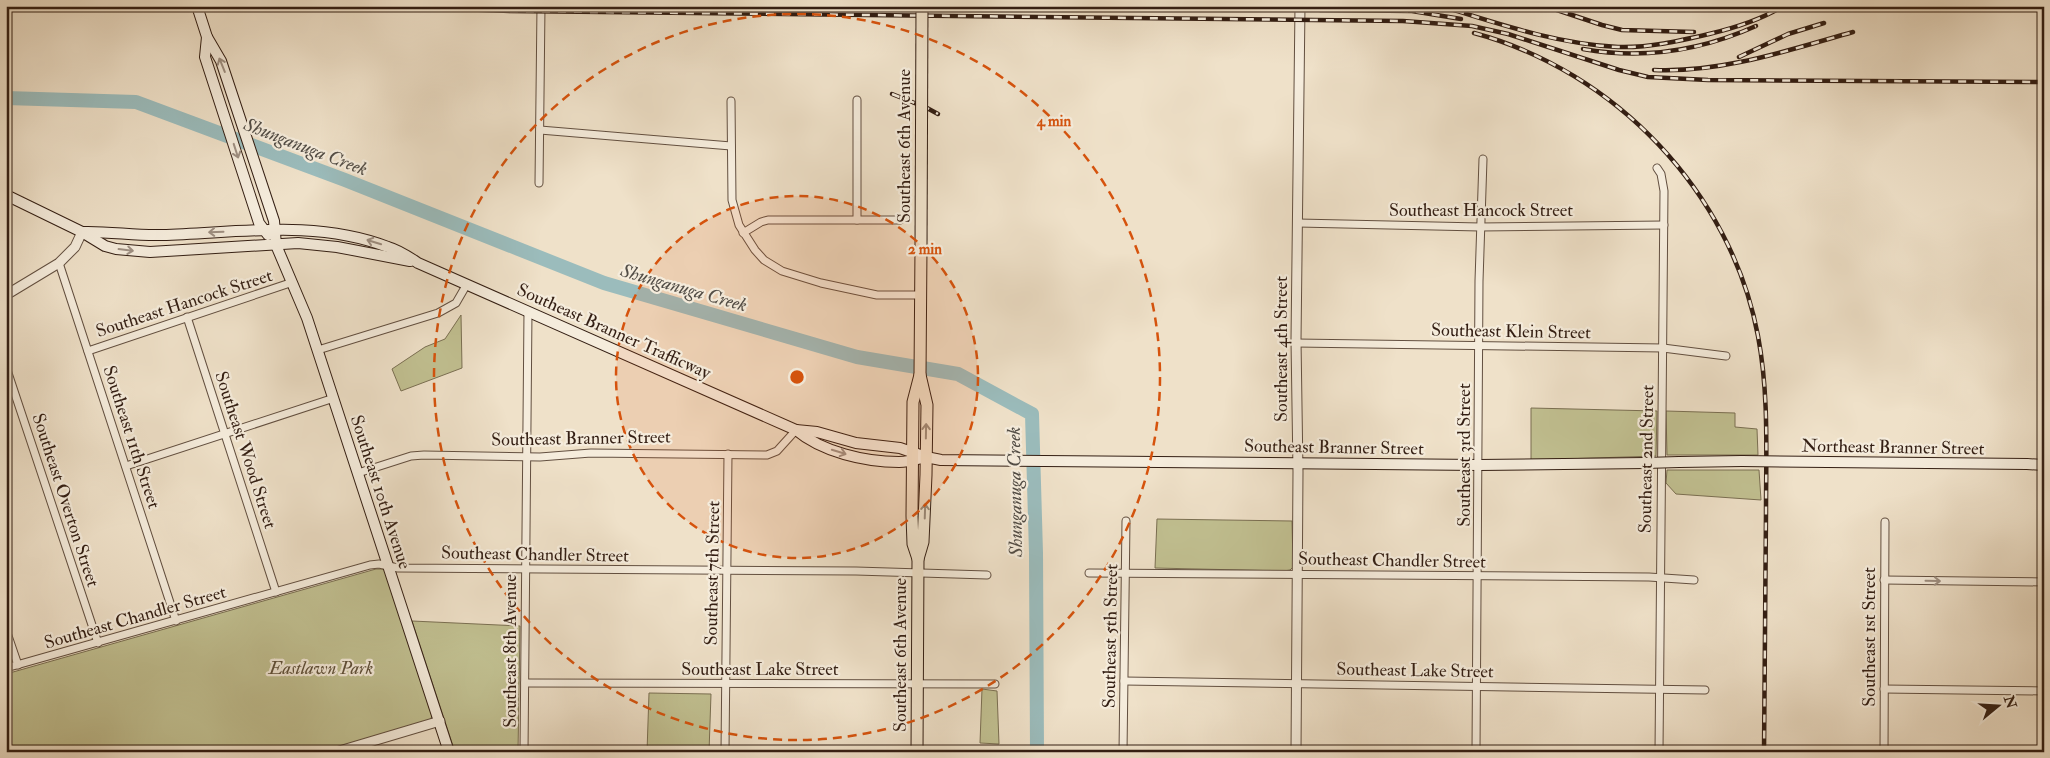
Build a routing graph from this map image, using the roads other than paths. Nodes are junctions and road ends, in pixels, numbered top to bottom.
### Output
1 (197, 6) edge
2 (541, 6) edge
3 (922, 6) edge
4 (1300, 6) edge
5 (206, 37) junction
6 (857, 100) dead end
7 (731, 101) dead end
8 (540, 130) junction
9 (731, 146) junction
10 (1483, 160) dead end
11 (1657, 168) dead end
12 (539, 184) dead end
13 (6, 195) edge
14 (857, 220) junction
15 (900, 220) dead end
16 (1298, 223) junction
17 (1664, 225) junction
18 (1480, 227) junction
19 (270, 230) junction
20 (82, 232) junction
21 (742, 233) junction
22 (276, 245) junction
23 (58, 263) junction
24 (418, 263) junction
25 (290, 283) junction
26 (467, 284) junction
27 (6, 295) edge
28 (921, 295) junction
29 (528, 311) junction
30 (187, 317) junction
31 (1296, 343) junction
32 (1480, 346) junction
33 (1663, 348) junction
34 (88, 350) junction
35 (318, 350) junction
36 (1726, 356) dead end
37 (6, 367) edge
38 (920, 375) junction
39 (334, 398) junction
40 (796, 430) junction
41 (224, 434) junction
42 (728, 454) junction
43 (527, 456) junction
44 (912, 456) junction
45 (926, 458) junction
46 (1742, 461) joint
47 (1298, 463) junction
48 (2044, 464) edge
49 (1479, 465) junction
50 (126, 466) junction
51 (358, 473) junction
52 (1126, 521) dead end
53 (1885, 522) dead end
54 (918, 559) junction
55 (389, 566) junction
56 (526, 569) junction
57 (727, 571) junction
58 (918, 573) junction
59 (1089, 573) dead end
60 (1125, 573) junction
61 (1297, 574) junction
62 (988, 575) dead end
63 (1477, 576) junction
64 (1660, 577) junction
65 (1694, 580) dead end
66 (1884, 580) junction
67 (2044, 582) edge
68 (276, 592) junction
69 (176, 621) junction
70 (6, 630) edge
71 (98, 643) junction
72 (18, 665) junction
73 (6, 668) edge
74 (1124, 681) junction
75 (525, 683) junction
76 (1296, 683) junction
77 (726, 684) junction
78 (917, 684) junction
79 (995, 684) dead end
80 (1477, 687) junction
81 (1884, 689) junction
82 (1660, 690) junction
83 (1705, 690) dead end
84 (2044, 691) edge
85 (440, 721) junction
86 (336, 752) edge
87 (450, 752) edge
88 (524, 752) edge
89 (725, 752) edge
90 (917, 752) edge
91 (1123, 752) edge
92 (1296, 752) edge
93 (1476, 752) edge
94 (1659, 752) edge
95 (1884, 752) edge

1 - 5 main road, Southeast 10th Avenue
2 - 8 street
3 - 28 main road, Southeast 6th Avenue, bridge
4 - 16 street, Southeast 4th Street
19 -> 5 main road, Southeast 10th Avenue
5 -> 19 main road, Southeast 10th Avenue
6 - 14 street
7 - 9 street
8 - 9 street
8 - 12 street
9 - 21 street
10 - 18 street, Southeast 3rd Street
11 - 17 street, Southeast 2nd Street
13 - 20 main road, Southeast Branner Trafficway
14 - 15 street
14 - 21 street
16 - 18 street, Southeast Hancock Street
16 - 31 street, Southeast 4th Street
17 - 18 street, Southeast Hancock Street
17 - 33 street, Southeast 2nd Street
18 - 32 street, Southeast 3rd Street
19 -> 20 main road, Southeast Branner Trafficway
19 - 22 main road, Southeast 10th Avenue
24 -> 19 main road, Southeast Branner Trafficway
20 -> 22 main road, Southeast Branner Trafficway
20 - 23 street
21 - 28 street
22 - 24 main road, Southeast Branner Trafficway
22 - 25 main road, Southeast 10th Avenue
23 - 27 street
23 - 34 street, Southeast 11th Street
24 - 26 main road, Southeast Branner Trafficway
25 - 30 street, Southeast Hancock Street
25 - 35 main road, Southeast 10th Avenue
26 - 29 main road, Southeast Branner Trafficway
26 - 35 street
28 - 38 main road, Southeast 6th Avenue
29 - 40 main road, Southeast Branner Trafficway
29 - 43 street, Southeast 8th Avenue
30 - 34 street, Southeast Hancock Street
30 - 41 street, Southeast Wood Street
31 - 32 street, Southeast Klein Street
31 - 47 street, Southeast 4th Street
32 - 33 street, Southeast Klein Street
32 - 49 street, Southeast 3rd Street
33 - 36 street, Southeast Klein Street
33 - 64 street, Southeast 2nd Street
34 - 50 street, Southeast 11th Street
35 - 39 main road, Southeast 10th Avenue
37 - 71 street, Southeast Overton Street
38 - 44 main road, Southeast 6th Avenue
45 -> 38 main road, Southeast 6th Avenue
39 - 41 street
39 - 51 main road, Southeast 10th Avenue
40 - 42 street, Southeast Branner Street
40 - 44 main road, Southeast Branner Street
41 - 50 street
41 - 68 street, Southeast Wood Street
42 - 43 street, Southeast Branner Street
42 - 57 street, Southeast 7th Street
43 - 51 street, Southeast Branner Street
43 - 56 street, Southeast 8th Avenue
44 - 45 main road, Southeast Branner Street
44 - 54 main road, Southeast 6th Avenue
45 - 47 main road, Southeast Branner Street
54 -> 45 main road, Southeast 6th Avenue
46 - 48 main road, Northeast Branner Street, bridge
46 - 49 main road, Southeast Branner Street, bridge
47 - 49 main road, Southeast Branner Street
47 - 61 street, Southeast 4th Street
49 - 63 street, Southeast 3rd Street
50 - 69 street, Southeast 11th Street
51 - 55 main road, Southeast 10th Avenue
52 - 60 street, Southeast 5th Street
53 - 66 street, Southeast 1st Street
54 - 58 main road, Southeast 6th Avenue
55 - 56 street, Southeast Chandler Street
55 - 68 street, Southeast Chandler Street
55 - 85 main road, Southeast 10th Avenue
56 - 57 street, Southeast Chandler Street
56 - 75 street, Southeast 8th Avenue
57 - 58 street, Southeast Chandler Street
57 - 77 street, Southeast 7th Street
58 - 62 street, Southeast Chandler Street
58 - 78 main road, Southeast 6th Avenue
59 - 60 street, Southeast Chandler Street
60 - 61 street, Southeast Chandler Street
60 - 74 street, Southeast 5th Street
61 - 63 street, Southeast Chandler Street
61 - 76 street, Southeast 4th Street
63 - 64 street, Southeast Chandler Street
63 - 80 street, Southeast 3rd Street
64 - 65 street, Southeast Chandler Street
64 - 82 street, Southeast 2nd Street
66 -> 67 street
66 - 81 street, Southeast 1st Street
68 - 69 street, Southeast Chandler Street
69 - 71 street, Southeast Chandler Street
70 - 72 street
71 - 72 street, Southeast Chandler Street
72 - 73 street, Southeast Chandler Street
74 - 76 street, Southeast Lake Street
74 - 91 street, Southeast 5th Street
75 - 77 street, Southeast Lake Street
75 - 88 street, Southeast 8th Avenue
76 - 80 street, Southeast Lake Street
76 - 92 street, Southeast 4th Street
77 - 78 street, Southeast Lake Street
77 - 89 street, Southeast 7th Street
78 - 79 street, Southeast Lake Street
78 - 90 main road, Southeast 6th Avenue
80 - 82 street, Southeast Lake Street
80 - 93 street, Southeast 3rd Street
81 - 84 street
81 - 95 street, Southeast 1st Street
82 - 83 street, Southeast Lake Street
82 - 94 street, Southeast 2nd Street
85 - 86 street
85 - 87 main road, Southeast 10th Avenue

